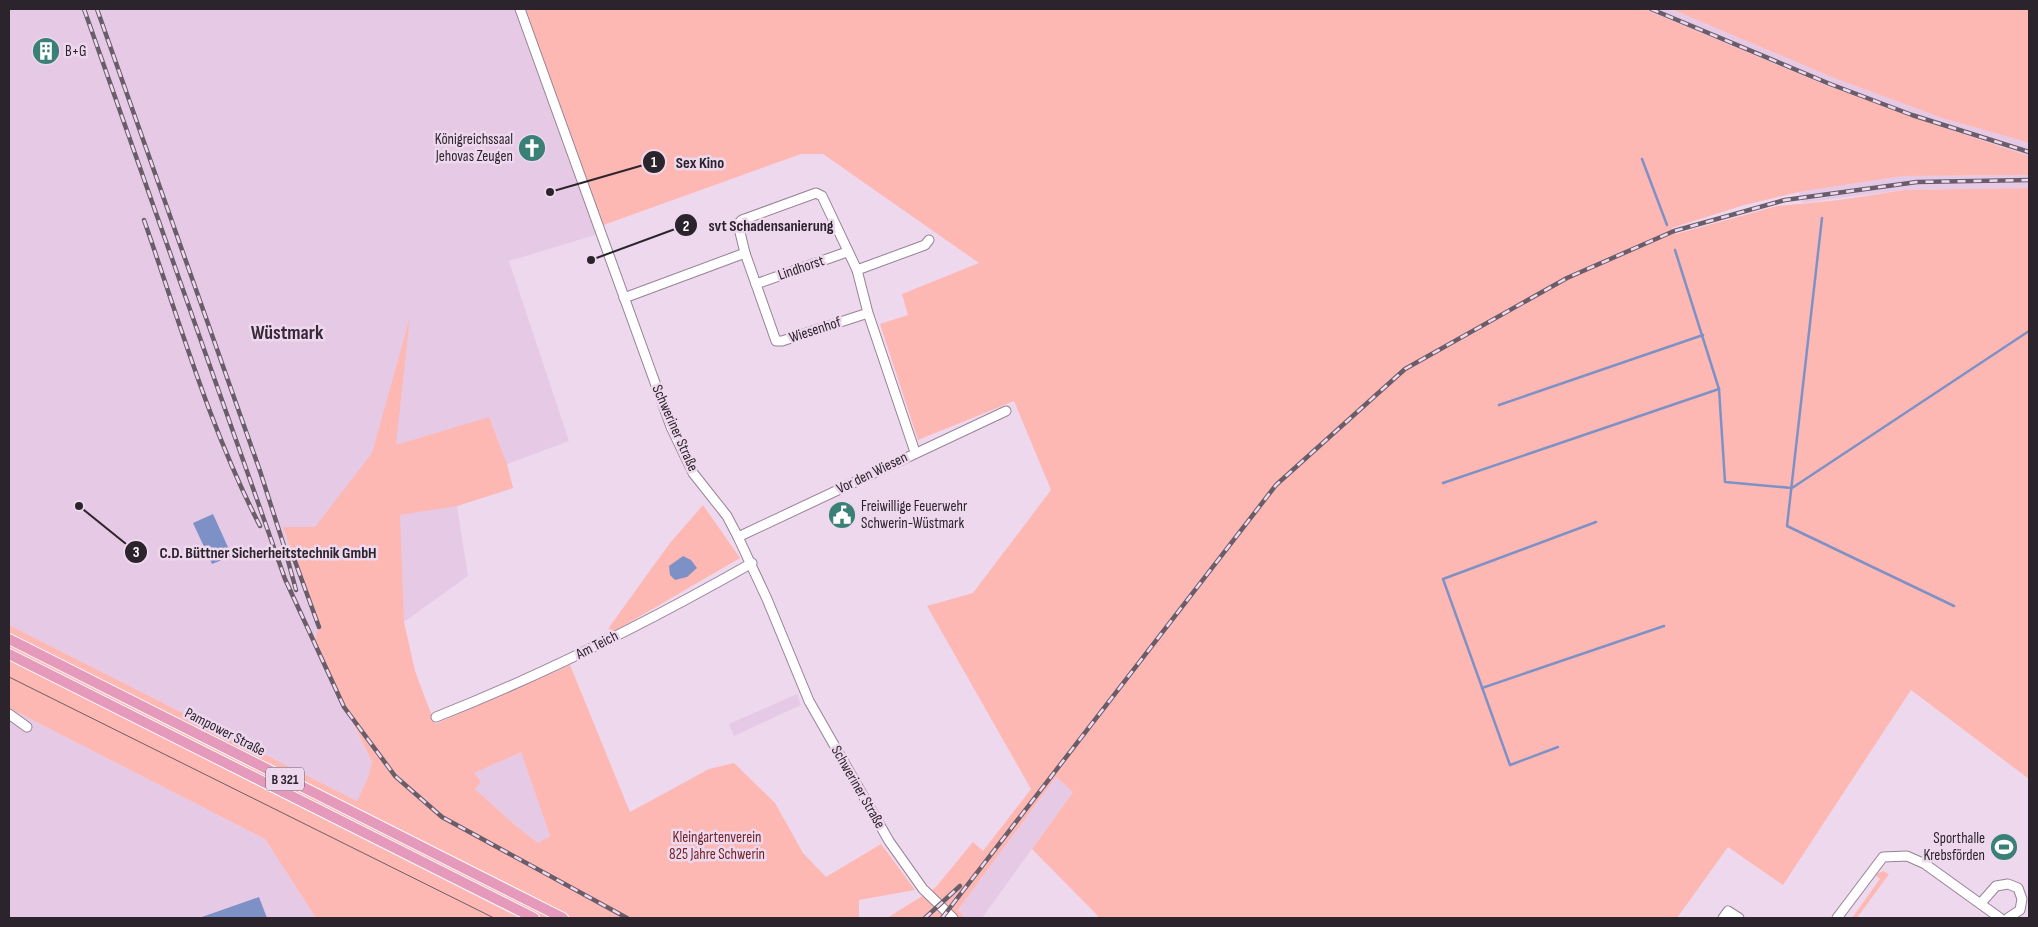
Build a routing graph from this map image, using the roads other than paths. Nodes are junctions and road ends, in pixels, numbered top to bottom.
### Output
1 (520, 9) edge
2 (929, 240) dead end
3 (847, 252) junction
4 (745, 253) junction
5 (857, 270) junction
6 (756, 284) junction
7 (624, 298) junction
8 (868, 312) junction
9 (1006, 411) dead end
10 (915, 452) junction
11 (738, 537) junction
12 (752, 563) junction
13 (9, 639) edge
14 (9, 654) edge
15 (9, 714) edge
16 (436, 717) dead end
17 (27, 727) dead end
18 (1981, 903) junction
19 (534, 918) edge
20 (563, 918) edge
21 (953, 918) edge
22 (1723, 918) edge
23 (1738, 918) edge
24 (1837, 918) edge
25 (2000, 918) edge
26 (2008, 918) edge

1 - 7 street, Schweriner Straße
2 - 5 street
3 - 4 street
3 - 5 street
3 - 6 street, Lindhorst
4 - 6 street, Wiesenhof
4 - 7 street
5 - 8 street
6 - 8 street, Wiesenhof
7 - 11 street, Schweriner Straße
8 - 10 street
9 - 10 street, Vor den Wiesen
10 - 11 street, Vor den Wiesen
11 - 12 street, Schweriner Straße
12 - 16 street, Am Teich
12 - 21 street, Schweriner Straße
13 - 20 main road, Pampower Straße / B 321
14 - 19 main road, Pampower Straße / B 321
15 - 17 street
18 - 24 street
18 - 25 street
18 - 26 street
22 - 23 street

